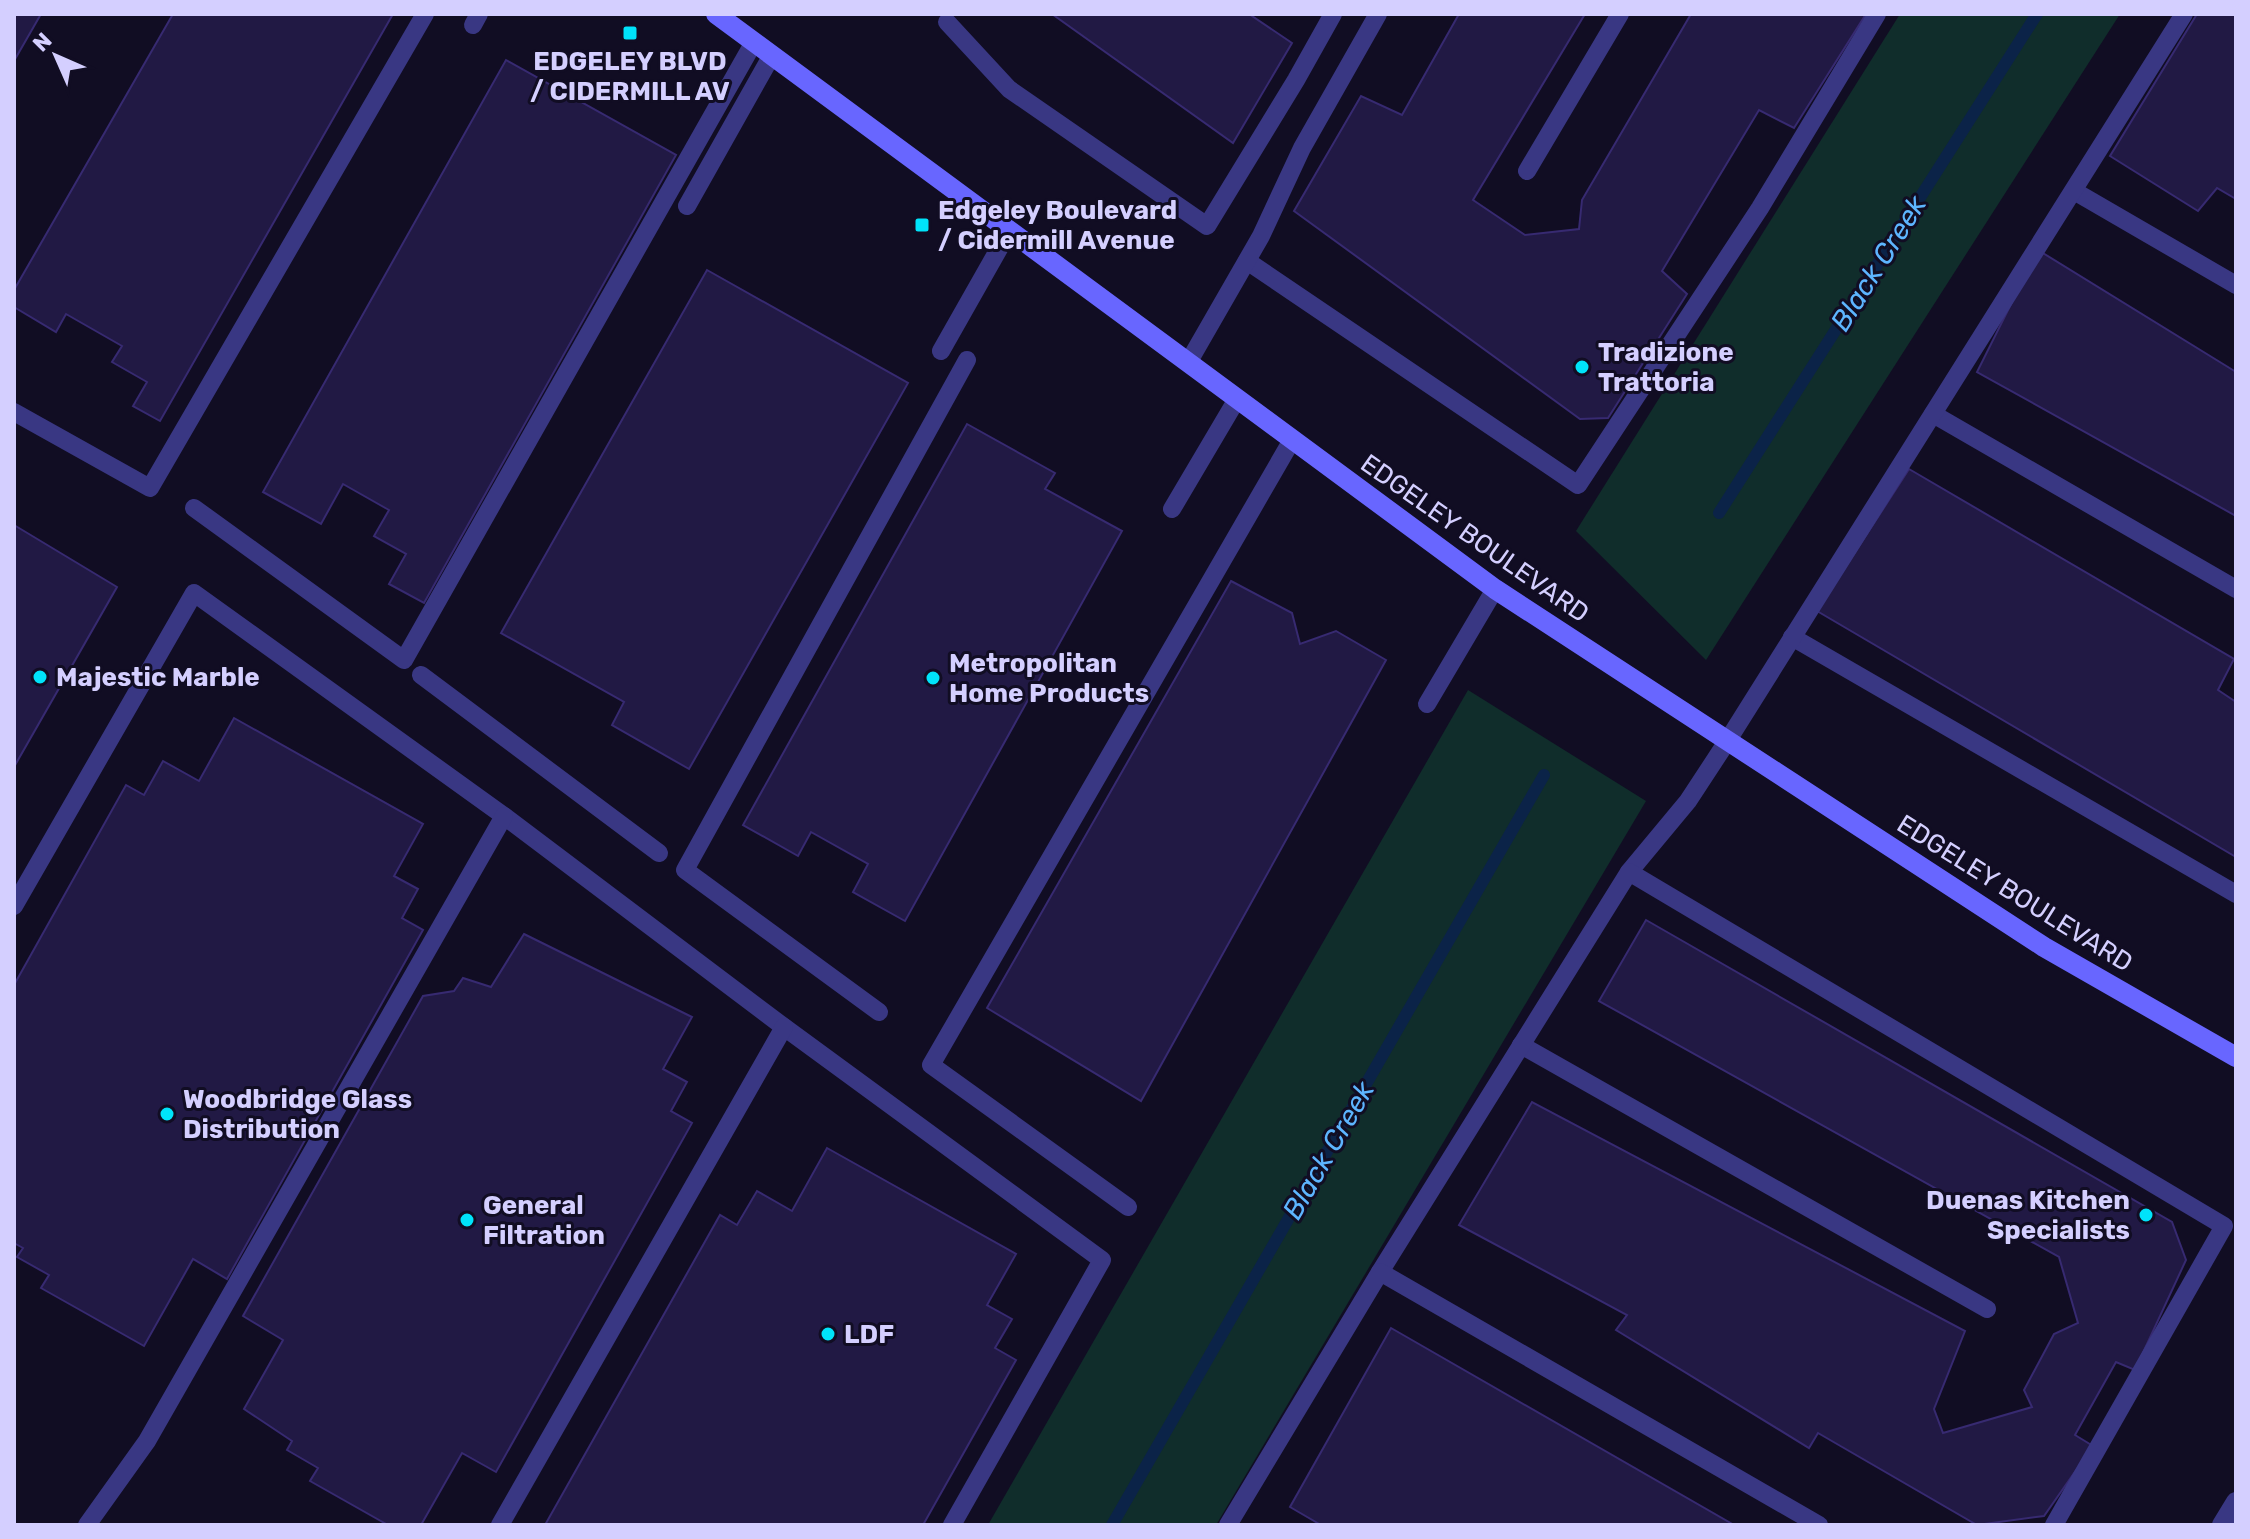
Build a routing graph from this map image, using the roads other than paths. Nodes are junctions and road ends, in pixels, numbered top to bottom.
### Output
1 (425, 14) edge
2 (1310, 14) edge
3 (1378, 14) edge
4 (1620, 14) edge
5 (1877, 14) edge
6 (2184, 14) edge
7 (728, 17) edge
8 (1330, 20) edge
9 (947, 22) dead end
10 (754, 42) junction
11 (772, 55) junction
12 (1527, 171) dead end
13 (2074, 191) junction
14 (687, 206) dead end
15 (1009, 231) junction
16 (1247, 261) junction
17 (2236, 285) edge
18 (941, 351) dead end
19 (967, 360) dead end
20 (1188, 363) junction
21 (1237, 399) junction
22 (14, 412) edge
23 (1933, 414) junction
24 (1292, 440) junction
25 (194, 508) dead end
26 (1172, 509) dead end
27 (1495, 589) junction
28 (2236, 589) edge
29 (1792, 637) junction
30 (421, 675) dead end
31 (1427, 704) dead end
32 (1728, 740) junction
33 (504, 816) junction
34 (659, 853) dead end
35 (1629, 872) junction
36 (2236, 894) edge
37 (14, 906) edge
38 (879, 1012) dead end
39 (784, 1027) junction
40 (1521, 1045) junction
41 (2236, 1057) edge
42 (1128, 1207) dead end
43 (1380, 1272) junction
44 (1987, 1309) dead end
45 (2236, 1502) edge
46 (87, 1525) edge
47 (500, 1525) edge
48 (952, 1525) edge
49 (1228, 1525) edge
50 (1819, 1525) edge
51 (2054, 1525) edge
52 (2222, 1525) edge

1 - 22 lane
2 - 8 lane
3 - 16 lane
4 - 12 lane
5 - 16 lane
6 - 13 lane
7 - 10 street, EDGELEY BOULEVARD
8 - 9 lane
10 - 11 street, EDGELEY BOULEVARD
10 - 25 lane
11 - 14 lane
11 - 15 street, EDGELEY BOULEVARD
13 - 17 lane
13 - 23 lane
15 - 18 lane
15 - 20 street, EDGELEY BOULEVARD
16 - 20 lane
19 - 38 lane
20 - 21 street, EDGELEY BOULEVARD
21 - 24 street, EDGELEY BOULEVARD
21 - 26 lane
23 - 28 lane
23 - 29 lane
24 - 27 street, EDGELEY BOULEVARD
24 - 42 lane
27 - 31 lane
27 - 32 street, EDGELEY BOULEVARD
29 - 32 lane
29 - 36 lane
30 - 34 lane
32 - 35 lane
32 - 41 street, EDGELEY BOULEVARD
33 - 37 lane
33 - 39 lane
33 - 46 lane
35 - 40 lane
35 - 51 lane
39 - 47 lane
39 - 48 lane
40 - 43 lane
40 - 44 lane
43 - 49 lane
43 - 50 lane
45 - 52 street

